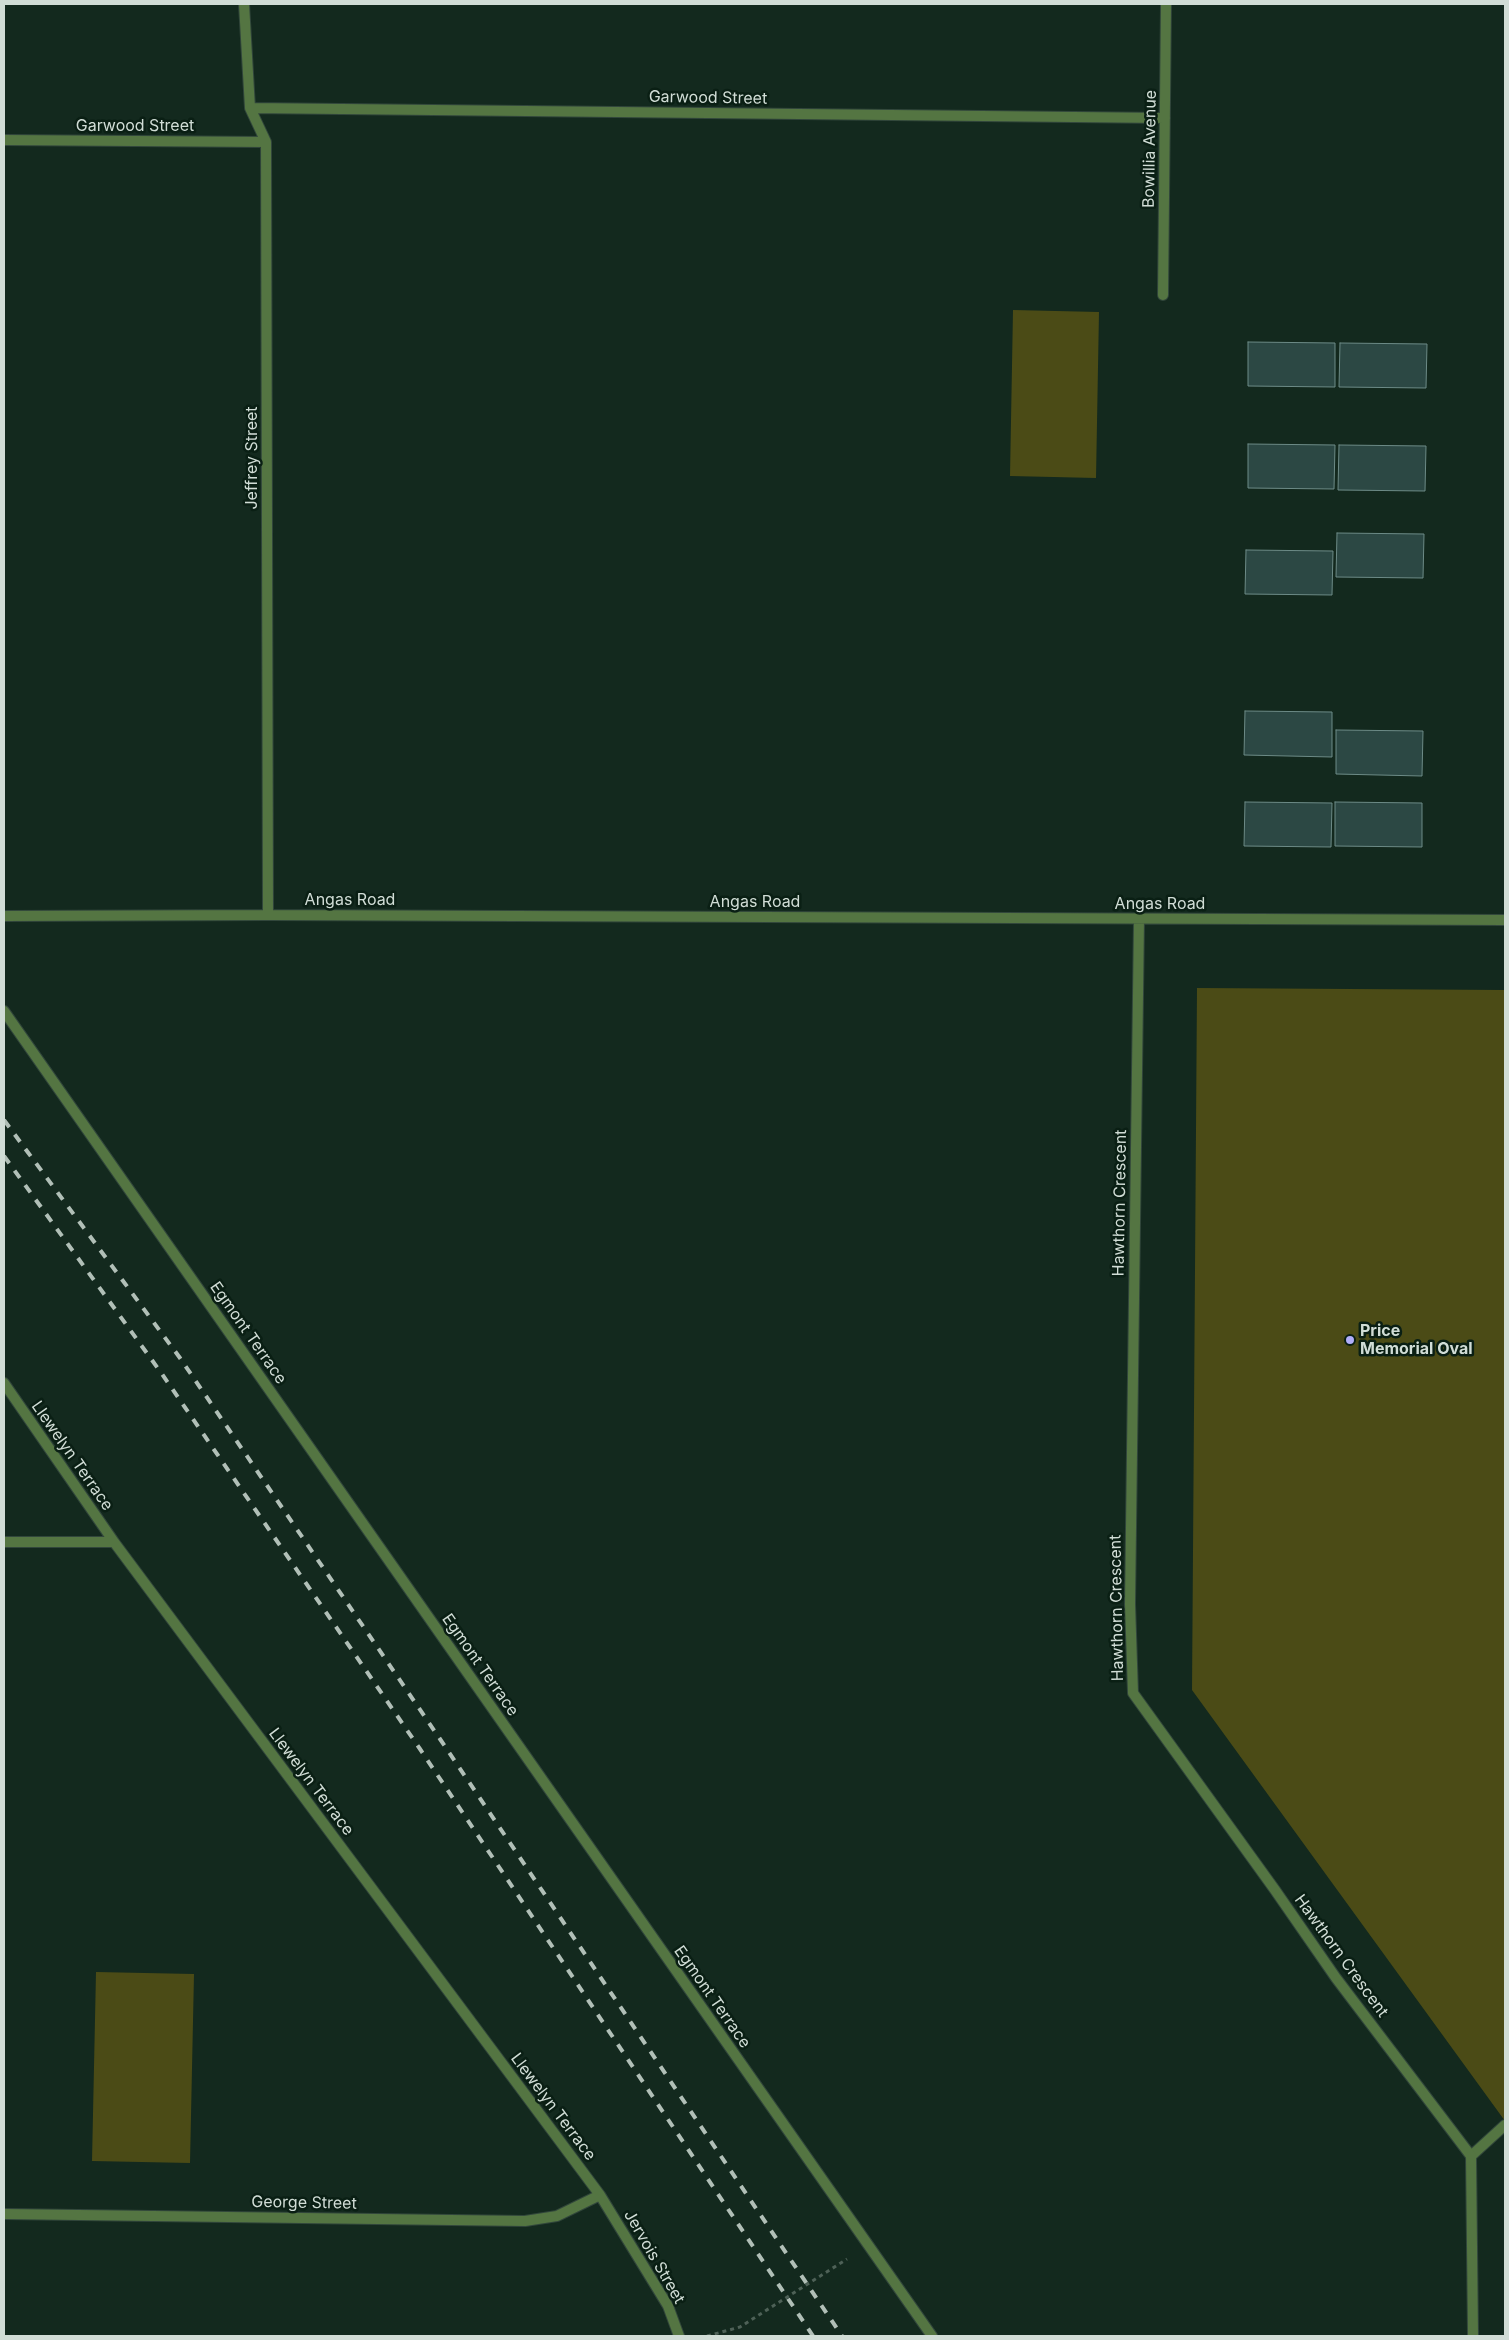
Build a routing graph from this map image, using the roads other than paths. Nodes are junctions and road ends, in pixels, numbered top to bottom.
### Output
1 (244, 4) edge
2 (1166, 4) edge
3 (250, 108) junction
4 (1165, 118) junction
5 (4, 140) edge
6 (266, 142) junction
7 (1163, 295) dead end
8 (268, 915) junction
9 (4, 916) edge
10 (1139, 919) junction
11 (1505, 920) edge
12 (4, 1011) edge
13 (4, 1383) edge
14 (4, 1542) edge
15 (114, 1542) junction
16 (1505, 2125) edge
17 (1471, 2156) junction
18 (600, 2196) junction
19 (4, 2214) edge
20 (679, 2336) edge
21 (932, 2336) edge
22 (1473, 2336) edge

1 - 3 street, Jeffrey Street
2 - 4 street, Bowillia Avenue
3 - 4 street, Garwood Street
3 - 6 street, Jeffrey Street
4 - 7 street, Bowillia Avenue
5 - 6 street, Garwood Street
6 - 8 street, Jeffrey Street
8 - 9 street, Angas Road
8 - 10 street, Angas Road
10 - 11 street, Angas Road
10 - 17 street, Hawthorn Crescent
12 - 21 street, Egmont Terrace
13 - 15 street, Llewelyn Terrace
14 - 15 street
15 - 18 street, Llewelyn Terrace
16 - 17 street
17 - 22 street
18 - 19 street, George Street
18 - 20 street, Jervois Street

